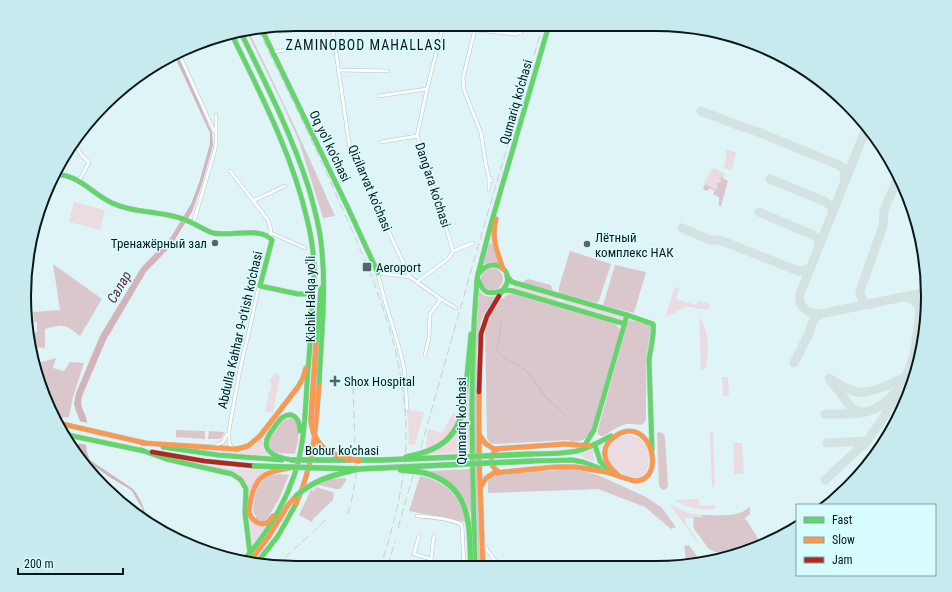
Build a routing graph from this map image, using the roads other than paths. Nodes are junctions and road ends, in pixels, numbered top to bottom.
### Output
1 (333, 31) edge
2 (442, 31) edge
3 (475, 31) edge
4 (490, 31) edge
5 (521, 31) edge
6 (548, 31) edge
7 (551, 31) edge
8 (263, 33) edge
9 (243, 36) edge
10 (234, 38) edge
11 (334, 42) junction
12 (273, 52) junction
13 (181, 57) edge
14 (338, 70) junction
15 (388, 71) dead end
16 (426, 89) junction
17 (379, 96) dead end
18 (216, 115) dead end
19 (215, 133) junction
20 (417, 136) junction
21 (381, 142) dead end
22 (77, 147) edge
23 (230, 171) dead end
24 (61, 174) edge
25 (78, 181) junction
26 (285, 186) dead end
27 (488, 190) dead end
28 (253, 201) junction
29 (191, 222) junction
30 (270, 235) junction
31 (473, 243) dead end
32 (305, 248) dead end
33 (453, 251) junction
34 (503, 269) junction
35 (378, 273) junction
36 (478, 276) junction
37 (507, 276) junction
38 (410, 277) junction
39 (417, 282) junction
40 (260, 286) junction
41 (501, 291) junction
42 (313, 294) junction
43 (322, 294) junction
44 (561, 296) junction
45 (441, 299) junction
46 (559, 305) junction
47 (456, 308) dead end
48 (474, 311) junction
49 (627, 315) junction
50 (625, 324) junction
51 (426, 355) dead end
52 (309, 359) junction
53 (407, 409) dead end
54 (65, 425) edge
55 (229, 430) junction
56 (594, 430) junction
57 (625, 431) junction
58 (478, 432) junction
59 (72, 436) edge
60 (142, 443) junction
61 (588, 446) junction
62 (212, 447) junction
63 (237, 449) junction
64 (498, 449) junction
65 (141, 450) junction
66 (652, 456) junction
67 (292, 460) junction
68 (382, 461) junction
69 (298, 462) junction
70 (358, 462) junction
71 (291, 468) junction
72 (358, 469) junction
73 (381, 469) junction
74 (499, 472) junction
75 (609, 472) junction
76 (618, 475) junction
77 (481, 490) junction
78 (285, 498) junction
79 (417, 516) dead end
80 (419, 536) dead end
81 (434, 536) dead end
82 (483, 542) junction
83 (250, 554) junction
84 (247, 557) edge
85 (253, 558) edge
86 (260, 559) edge
87 (431, 559) joint
88 (464, 561) edge
89 (471, 561) edge
90 (475, 561) edge
91 (485, 561) edge
92 (496, 561) edge

1 - 11 street, Qizilarvat ko'chasi
2 - 16 street, Dang'ara ko'chasi
3 - 27 street
4 - 5 street
6 - 36 main road, Qumariq ko'chasi
7 - 34 main road, Qumariq ko'chasi
8 - 12 main road, Oq yo'l ko'chasi
9 - 43 main road, Kichik Halqa yo'li
10 - 42 main road, Kichik Halqa yo'li
11 - 12 street
11 - 14 street, Qizilarvat ko'chasi
12 - 35 main road, Oq yo'l ko'chasi
13 - 19 street
14 - 15 street
14 - 38 street, Qizilarvat ko'chasi
16 - 17 street
16 - 20 street, Dang'ara ko'chasi
18 - 19 street
19 - 29 street
20 - 21 street
20 - 33 street, Dang'ara ko'chasi
22 - 25 street
23 - 28 street
24 - 25 main road
25 - 29 main road
26 - 28 street
28 - 30 street
29 - 30 main road
30 - 32 street
30 - 40 main road, Abdulla Kahhar 9-o'tish ko'chasi
31 - 33 street
33 - 39 street
34 - 36 main road
34 - 37 main road, Qumariq ko'chasi
35 - 38 street
35 - 53 street
36 - 41 main road
36 - 48 main road, Qumariq ko'chasi
37 - 41 main road, Qumariq ko'chasi
37 - 44 main road
38 - 39 street
39 - 45 street
40 - 42 main road
40 - 55 street, Abdulla Kahhar 9-o'tish ko'chasi
41 - 46 main road
41 - 58 main road, Qumariq ko'chasi
42 - 43 main road
42 - 52 main road, Kichik Halqa yo'li
43 - 70 main road, bridge
43 - 86 main road, Kichik Halqa yo'li
44 - 46 main road
44 - 49 main road
45 - 47 street
45 - 51 street
46 - 50 main road
48 - 68 main road, bridge
48 - 90 main road, Qumariq ko'chasi
49 - 50 main road
49 - 66 main road
50 - 56 main road
52 - 63 main road
52 - 69 main road, Kichik Halqa yo'li
54 - 60 main road, Bobur ko'chasi
55 - 62 street, Abdulla Kahhar 9-o'tish ko'chasi
55 - 63 street, Abdulla Kahhar 9-o'tish ko'chasi
56 - 61 main road
56 - 61 main road
57 - 61 main road, Bobur ko'chasi
57 - 66 main road
57 - 76 main road
58 - 64 main road
58 - 77 main road, Qumariq ko'chasi
59 - 65 main road, Bobur ko'chasi
60 - 62 main road
60 - 67 main road, Bobur ko'chasi
61 - 64 main road
61 - 68 main road, Bobur ko'chasi, bridge
61 - 75 main road
62 - 63 main road
64 - 74 main road
65 - 71 main road, Bobur ko'chasi, bridge
65 - 83 main road
66 - 76 main road
67 - 69 main road
67 - 70 main road, Bobur ko'chasi, bridge
68 - 70 main road, Bobur ko'chasi, bridge
69 - 78 main road, Kichik Halqa yo'li
71 - 72 main road, Bobur ko'chasi, bridge
71 - 78 main road
72 - 73 main road, Bobur ko'chasi, bridge
72 - 85 main road, bridge
73 - 75 main road, Bobur ko'chasi, bridge
73 - 89 main road, bridge
74 - 75 main road
74 - 77 main road
75 - 76 main road
77 - 82 main road, Qumariq ko'chasi
78 - 83 main road, Kichik Halqa yo'li
79 - 88 street
80 - 87 street
81 - 87 street
82 - 91 main road, Qumariq ko'chasi
82 - 92 street
83 - 84 main road, Kichik Halqa yo'li

